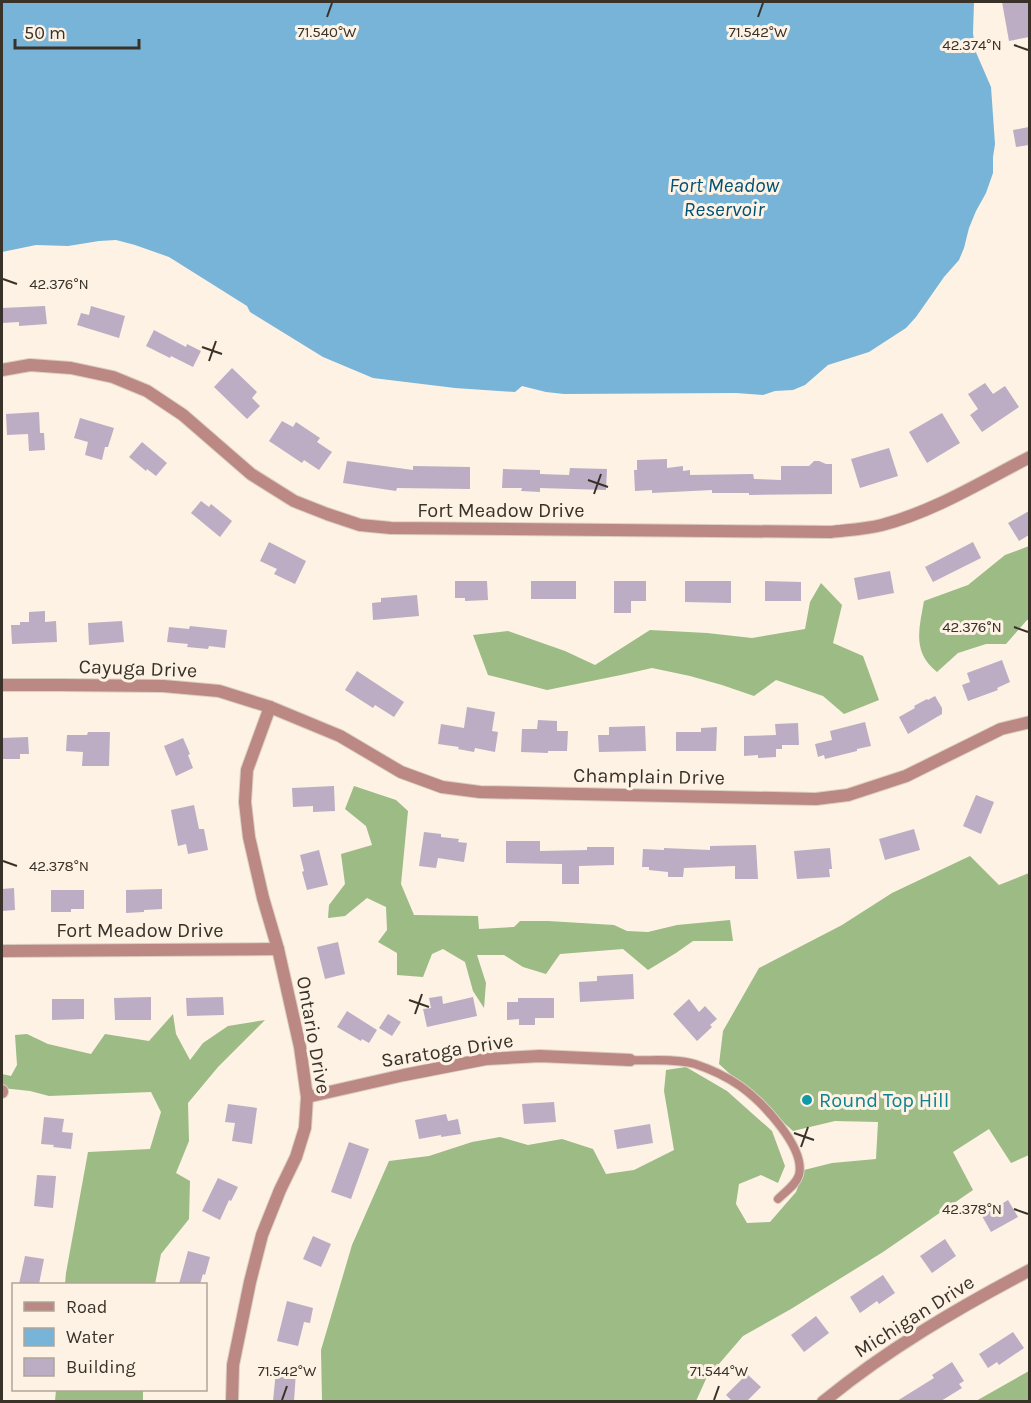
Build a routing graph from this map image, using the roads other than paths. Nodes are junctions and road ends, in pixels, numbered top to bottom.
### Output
1 (2, 370) edge
2 (1029, 457) edge
3 (2, 686) edge
4 (270, 707) junction
5 (1029, 722) edge
6 (278, 949) junction
7 (2, 951) edge
8 (630, 1060) joint
9 (307, 1097) junction
10 (778, 1199) dead end
11 (1029, 1270) edge
12 (232, 1401) edge
13 (823, 1401) edge

1 - 2 street, Fort Meadow Drive
3 - 4 street, Cayuga Drive
4 - 5 street, Champlain Drive
4 - 6 street, Ontario Drive
6 - 7 street, Fort Meadow Drive
6 - 9 street, Ontario Drive
8 - 9 street, Saratoga Drive
8 - 10 lane
9 - 12 street, Ontario Drive
11 - 13 street, Michigan Drive

